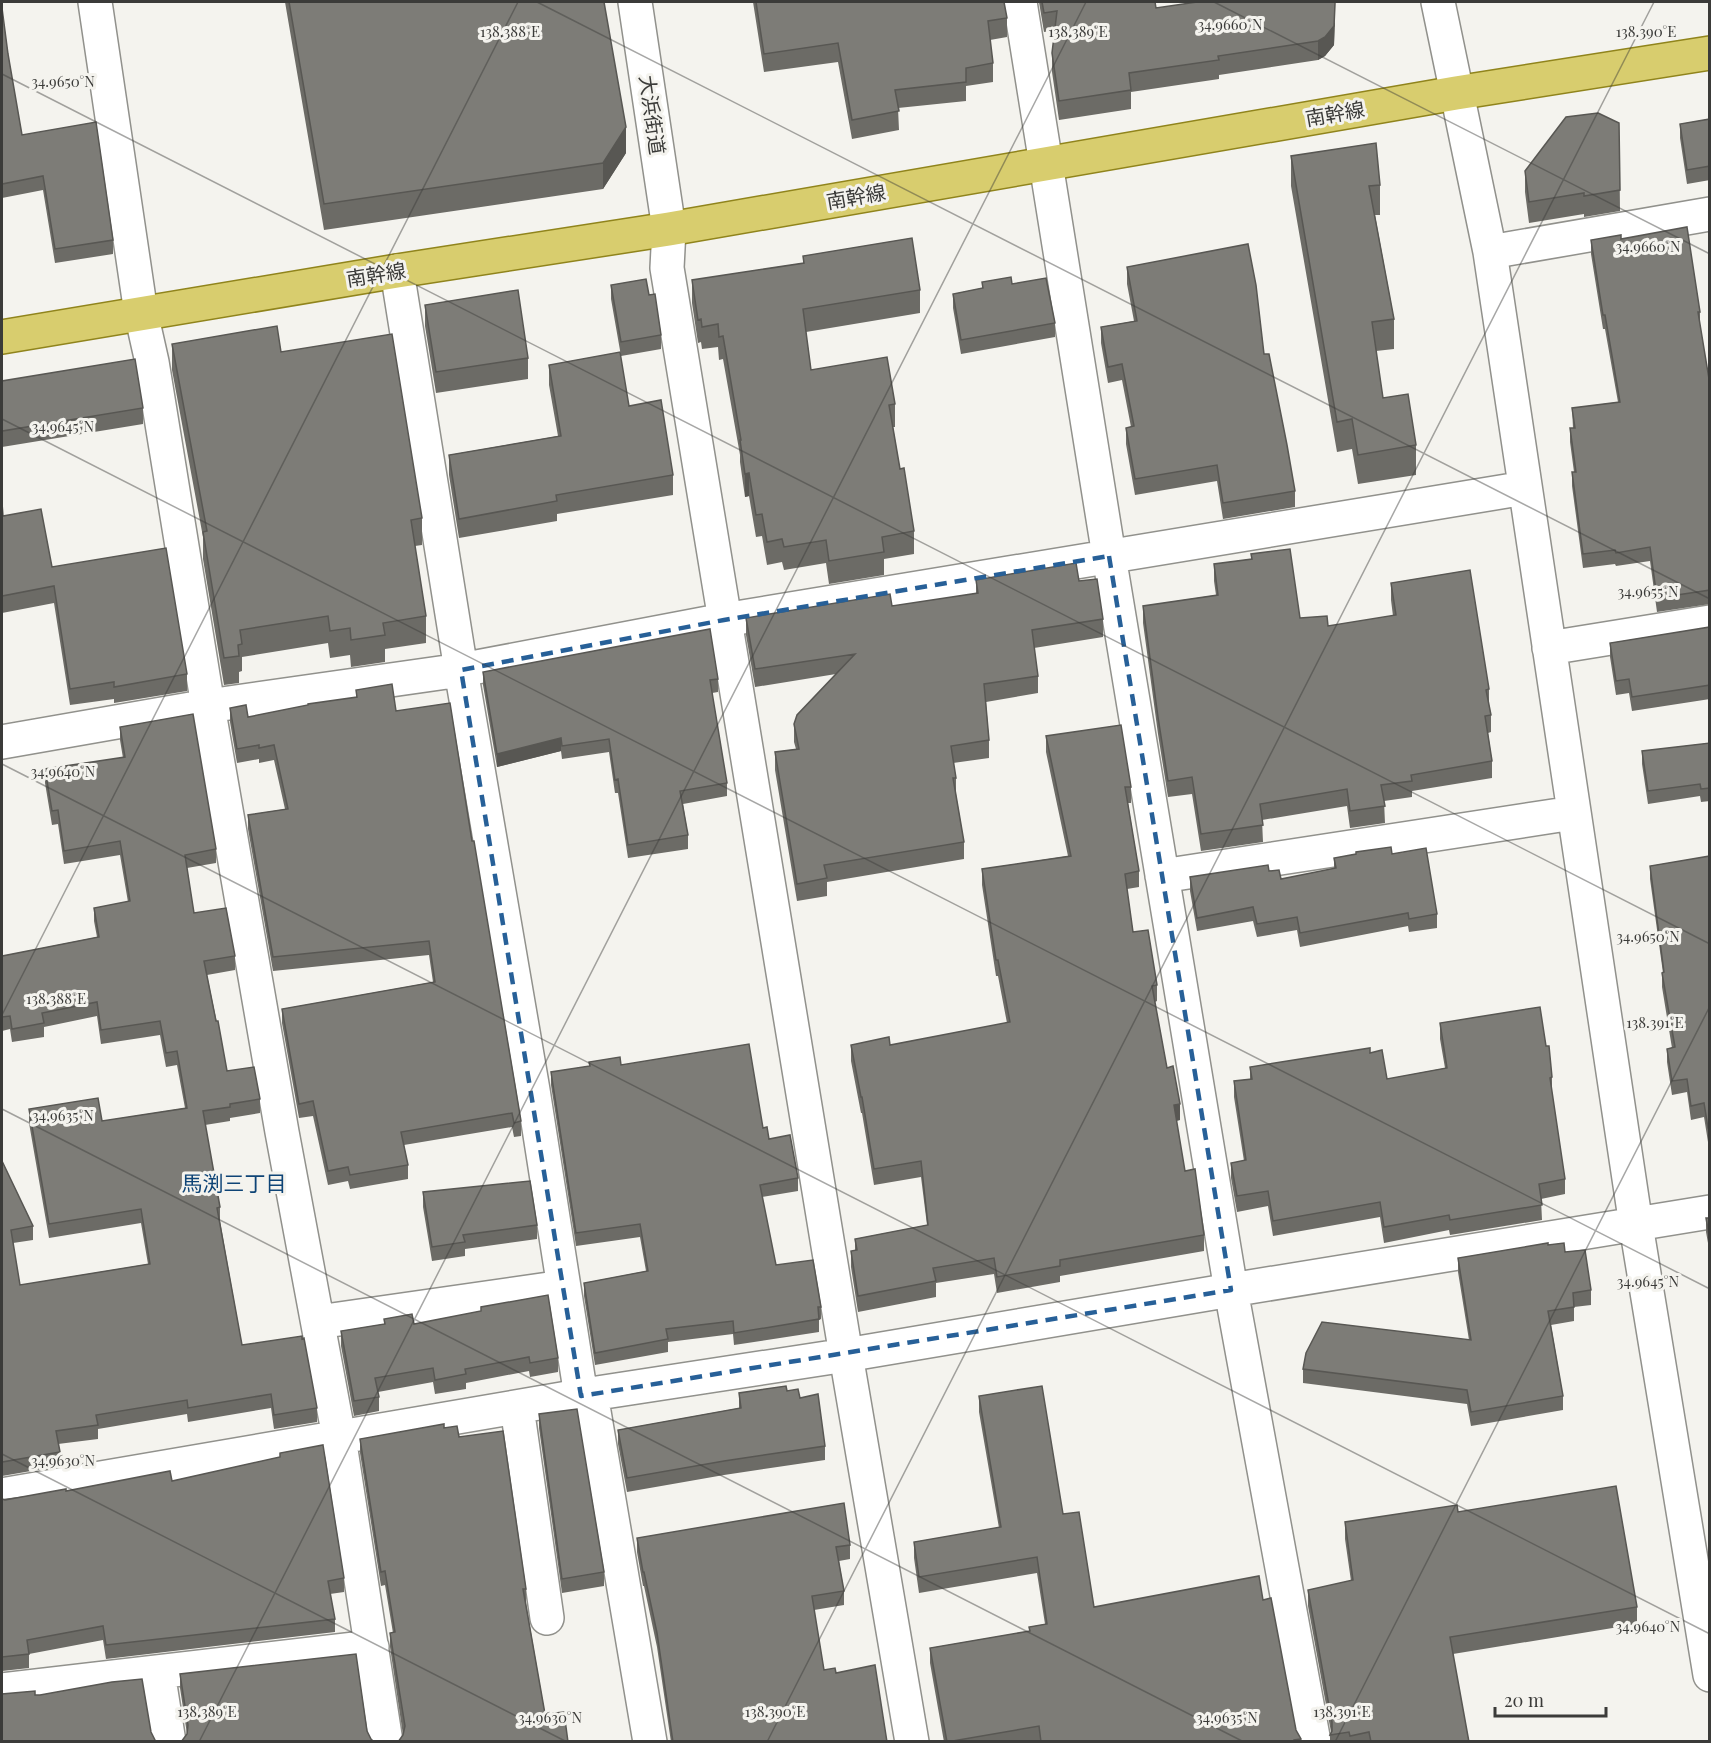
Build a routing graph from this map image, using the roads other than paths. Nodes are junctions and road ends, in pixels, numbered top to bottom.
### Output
1 (95, 2) edge
2 (635, 2) edge
3 (1020, 2) edge
4 (1438, 2) edge
5 (1710, 53) edge
6 (1456, 93) junction
7 (1046, 165) junction
8 (1710, 214) edge
9 (669, 230) junction
10 (1490, 252) junction
11 (397, 271) junction
12 (141, 313) junction
13 (2, 337) edge
14 (1526, 488) junction
15 (1109, 556) junction
16 (724, 620) junction
17 (1710, 622) edge
18 (1549, 648) junction
19 (462, 670) junction
20 (208, 706) junction
21 (2, 742) edge
22 (1573, 813) junction
23 (1162, 876) junction
24 (1710, 1212) edge
25 (1636, 1225) junction
26 (563, 1287) junction
27 (1231, 1290) junction
28 (318, 1322) junction
29 (846, 1355) junction
30 (586, 1395) junction
31 (517, 1407) junction
32 (339, 1437) junction
33 (2, 1495) edge
34 (547, 1618) dead end
35 (372, 1647) junction
36 (158, 1672) junction
37 (1710, 1675) edge
38 (2, 1690) edge
39 (169, 1742) edge
40 (386, 1742) edge
41 (650, 1742) edge
42 (912, 1742) edge
43 (1314, 1742) edge

1 - 12 street
2 - 9 street, 大浜街道
3 - 7 street
4 - 6 street
5 - 6 main road, 南幹線
6 - 7 main road, 南幹線
6 - 10 street
7 - 9 main road, 南幹線
7 - 15 street
8 - 10 street
9 - 11 main road, 南幹線
9 - 16 street, 大浜街道
10 - 14 street
11 - 12 main road, 南幹線
11 - 19 street
12 - 13 main road, 南幹線
12 - 20 street
14 - 15 street
14 - 18 street
15 - 16 street
15 - 23 street
16 - 19 street
16 - 29 street, 大浜街道
17 - 18 street
18 - 22 street
19 - 20 street
19 - 26 street
20 - 21 street
20 - 28 street
22 - 23 street
22 - 25 street
23 - 27 street
24 - 25 street
25 - 27 street
25 - 37 street
26 - 28 street
26 - 30 street
27 - 29 street
27 - 43 street
28 - 32 street
29 - 30 street
29 - 42 street, 大浜街道
30 - 31 street
30 - 41 street
31 - 32 street
31 - 34 street
32 - 33 street
32 - 35 street
35 - 36 street
35 - 40 street
36 - 38 street
36 - 39 street

